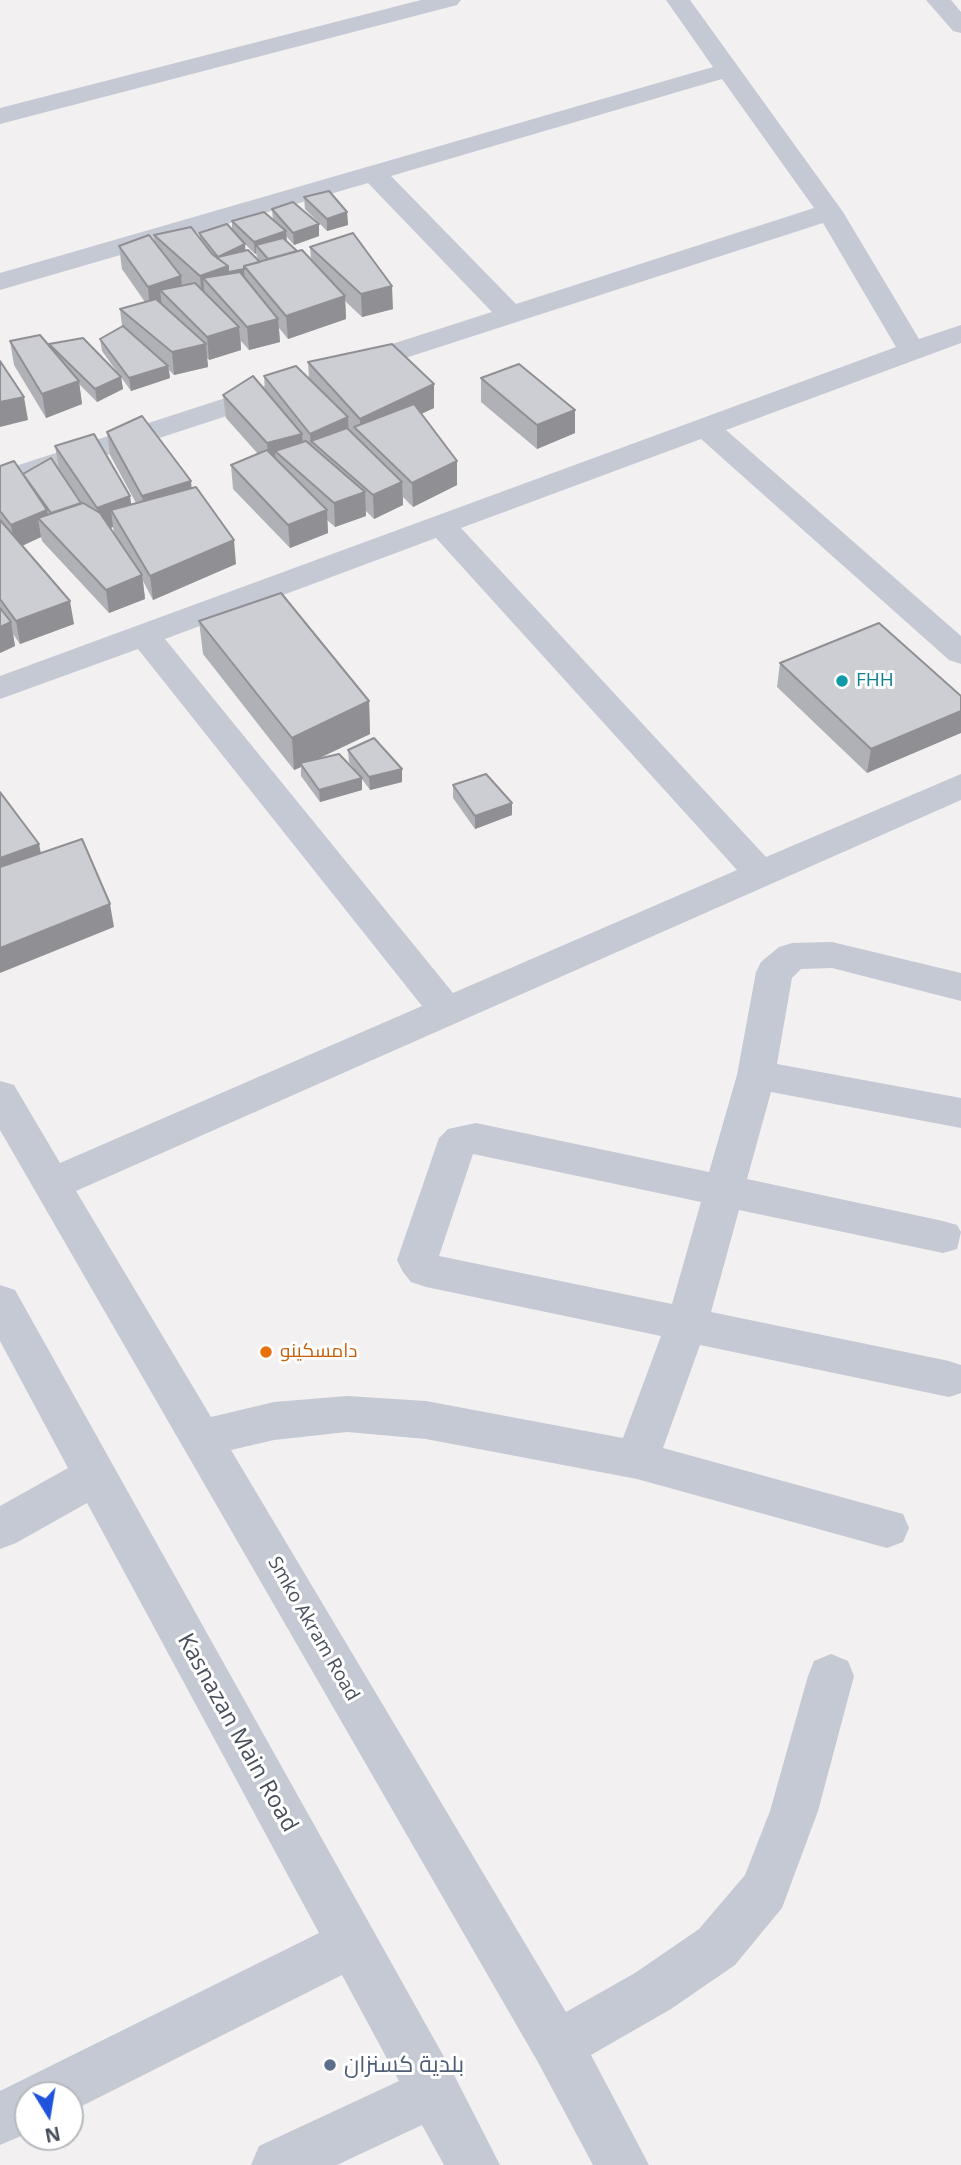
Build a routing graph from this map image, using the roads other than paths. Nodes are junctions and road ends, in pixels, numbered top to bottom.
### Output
1 (449, 0) edge
2 (678, 0) edge
3 (938, 0) edge
4 (961, 26) edge
5 (728, 70) junction
6 (0, 116) edge
7 (375, 175) junction
8 (830, 212) junction
9 (0, 282) edge
10 (510, 314) junction
11 (961, 333) edge
12 (913, 352) junction
13 (706, 428) junction
14 (0, 481) edge
15 (441, 525) junction
16 (145, 635) junction
17 (961, 653) edge
18 (0, 688) edge
19 (961, 786) edge
20 (761, 874) junction
21 (961, 987) edge
22 (447, 1012) junction
23 (756, 1075) junction
24 (0, 1096) edge
25 (961, 1113) edge
26 (52, 1184) junction
27 (724, 1192) junction
28 (943, 1237) dead end
29 (0, 1302) edge
30 (687, 1324) junction
31 (949, 1379) dead end
32 (202, 1438) junction
33 (637, 1461) junction
34 (96, 1475) junction
35 (887, 1528) dead end
36 (0, 1529) edge
37 (831, 1676) dead end
38 (352, 1943) junction
39 (557, 2046) junction
40 (76, 2081) edge
41 (434, 2092) junction
42 (278, 2165) edge
43 (473, 2165) edge
44 (622, 2165) edge

1 - 6 street
2 - 5 street
3 - 4 street
5 - 7 street
5 - 8 street
7 - 9 street
7 - 10 street
8 - 10 street
8 - 12 street
10 - 14 street
11 - 12 street
12 - 13 street
13 - 15 street
13 - 17 street
15 - 16 street
15 - 20 street
16 - 18 street
16 - 22 street
19 - 20 street
20 - 22 street
21 - 23 street
22 - 26 street
23 - 25 street
23 - 27 street
24 - 26 street, Smko Akram Road
26 - 32 street, Smko Akram Road
27 - 28 street
27 - 30 street
27 - 30 street
29 - 34 street, Kasnazan Main Road
30 - 31 street
30 - 33 street
32 - 33 street
32 - 39 street, Smko Akram Road
33 - 35 street
34 - 36 street
34 - 38 street, Kasnazan Main Road
37 - 39 street
38 - 40 street
38 - 41 street, Kasnazan Main Road
39 - 44 street, Smko Akram Road
41 - 42 street
41 - 43 street, Kasnazan Main Road

